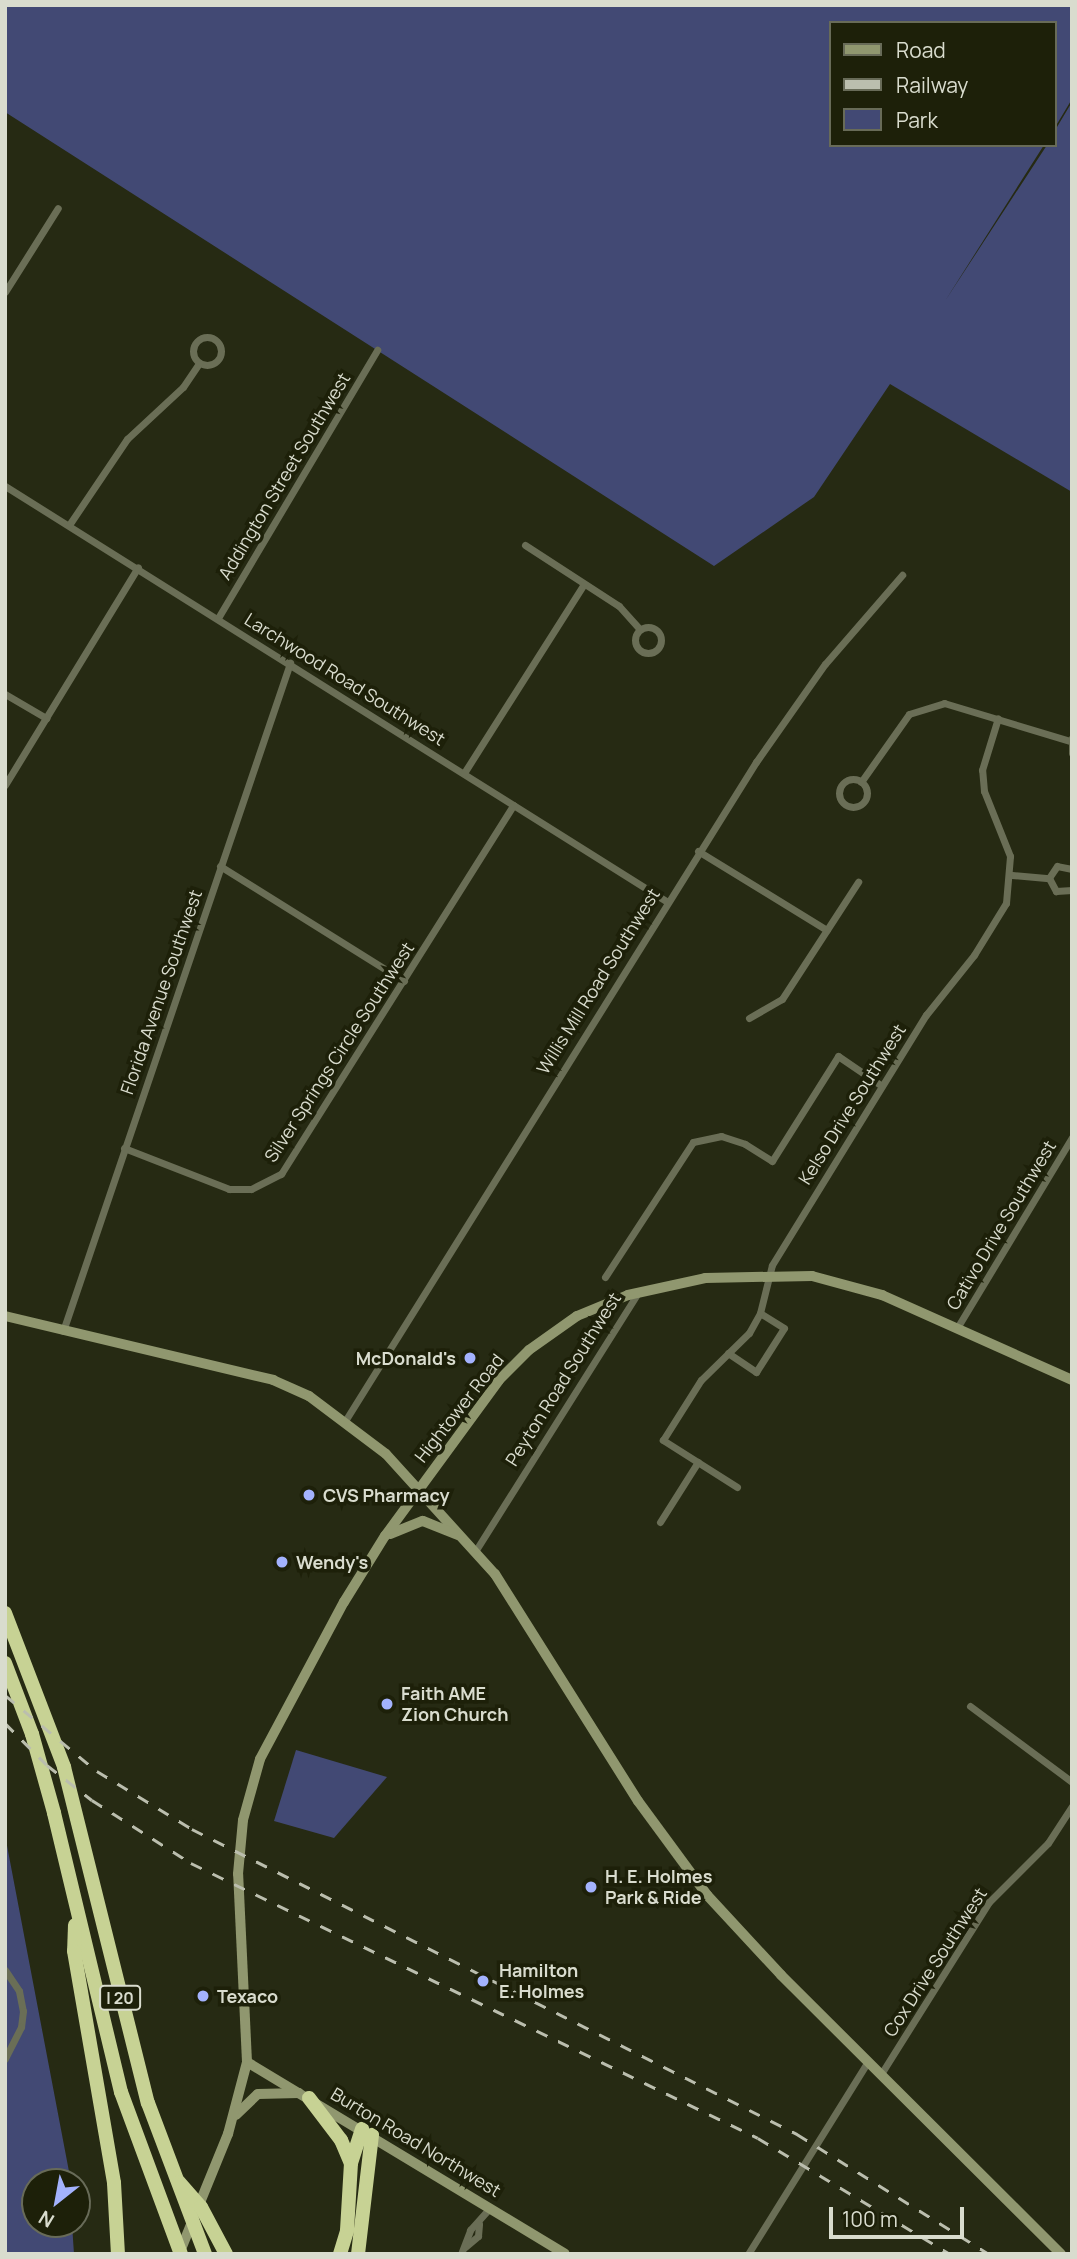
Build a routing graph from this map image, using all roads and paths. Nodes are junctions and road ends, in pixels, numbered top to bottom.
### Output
1 (58, 208) dead end
2 (5, 292) edge
3 (377, 350) dead end
4 (199, 363) junction
5 (5, 485) edge
6 (69, 525) junction
7 (524, 545) dead end
8 (138, 567) junction
9 (902, 575) dead end
10 (584, 584) junction
11 (218, 618) junction
12 (640, 629) dead end
13 (290, 663) junction
14 (5, 694) edge
15 (998, 718) junction
16 (46, 719) junction
17 (1071, 739) edge
18 (1072, 753) edge
19 (464, 773) junction
20 (861, 782) dead end
21 (5, 785) edge
22 (513, 805) junction
23 (698, 851) junction
24 (220, 866) junction
25 (1072, 869) edge
26 (1012, 876) junction
27 (1049, 878) junction
28 (858, 882) dead end
29 (1072, 890) edge
30 (666, 901) junction
31 (829, 927) junction
32 (404, 981) junction
33 (749, 1018) dead end
34 (881, 1086) junction
35 (1072, 1137) edge
36 (124, 1149) junction
37 (767, 1276) junction
38 (605, 1277) dead end
39 (638, 1293) junction
40 (760, 1313) junction
41 (5, 1316) edge
42 (957, 1328) junction
43 (63, 1331) junction
44 (728, 1353) junction
45 (1072, 1380) edge
46 (345, 1420) junction
47 (698, 1462) junction
48 (420, 1487) junction
49 (737, 1487) dead end
50 (660, 1522) dead end
51 (386, 1536) junction
52 (473, 1546) junction
53 (5, 1613) edge
54 (8, 1669) edge
55 (970, 1706) dead end
56 (1072, 1782) edge
57 (1072, 1806) edge
58 (75, 1906) junction
59 (5, 1970) edge
60 (5, 2059) edge
61 (868, 2061) junction
62 (247, 2062) junction
63 (881, 2074) junction
64 (305, 2096) junction
65 (234, 2117) junction
66 (367, 2132) junction
67 (351, 2163) junction
68 (172, 2175) junction
69 (490, 2208) junction
70 (463, 2250) edge
71 (118, 2254) edge
72 (180, 2254) edge
73 (205, 2254) edge
74 (226, 2254) edge
75 (340, 2254) edge
76 (358, 2254) edge
77 (565, 2254) edge
78 (748, 2254) edge
79 (1061, 2254) edge

1 - 2 street
3 - 11 street, Addington Street Southwest
4 - 4 street
4 - 6 street
5 - 6 street, Larchwood Road Southwest
6 - 8 street, Larchwood Road Southwest
7 - 10 street
8 - 11 street, Larchwood Road Southwest
8 - 16 street
9 - 23 street, Willis Mill Road Southwest
10 - 12 street
10 - 19 street
11 - 13 street, Larchwood Road Southwest
13 - 19 street, Larchwood Road Southwest
13 - 24 street, Florida Avenue Southwest
14 - 16 street
15 - 17 street
15 - 20 street
15 - 26 street
16 - 21 street
17 - 18 street
19 - 22 street, Larchwood Road Southwest
22 - 30 street, Larchwood Road Southwest
22 - 32 street, Silver Springs Circle Southwest
23 - 30 street, Willis Mill Road Southwest
23 - 31 street
24 - 32 street
24 - 36 street, Florida Avenue Southwest
25 - 27 street
26 - 27 street
26 - 34 street, Kelso Drive Southwest
27 - 29 street
28 - 31 street
30 - 46 street, Willis Mill Road Southwest
31 - 33 street
32 - 36 street, Silver Springs Circle Southwest
34 - 37 street, Kelso Drive Southwest
34 - 38 street
35 - 42 street, Cativo Drive Southwest
36 - 43 street, Florida Avenue Southwest
37 - 39 main road, Peyton Road Southwest
37 - 40 street
37 - 42 main road, Peyton Road Southwest
39 - 48 main road, Hightower Road
39 - 52 street, Peyton Road Southwest
40 - 44 street
40 - 44 street
41 - 43 main road
42 - 45 main road, Peyton Road Southwest
43 - 46 main road
44 - 47 street
46 - 48 main road
47 - 49 street
47 - 50 street
48 - 51 main road, Hightower Road
48 - 52 main road
51 - 52 main road
51 - 62 main road, Hightower Road
52 - 61 main road
53 - 68 highway, I 20
54 - 58 highway, I 20
55 - 56 street
57 - 63 street, Cox Drive Southwest
58 - 71 highway
58 - 72 highway, I 20
59 - 60 street
61 - 63 main road
61 - 78 street
62 - 64 main road, Burton Road Northwest
62 - 65 main road, Hightower Road
63 - 79 main road
64 - 65 main road
64 - 66 main road, Burton Road Northwest
64 - 67 highway
65 - 72 main road, Hightower Road
66 - 67 highway
66 - 69 main road, Burton Road Northwest
66 - 76 highway
67 - 75 highway
68 - 73 highway, I 20
68 - 74 highway
69 - 70 street
69 - 77 main road, Burton Road Northwest

